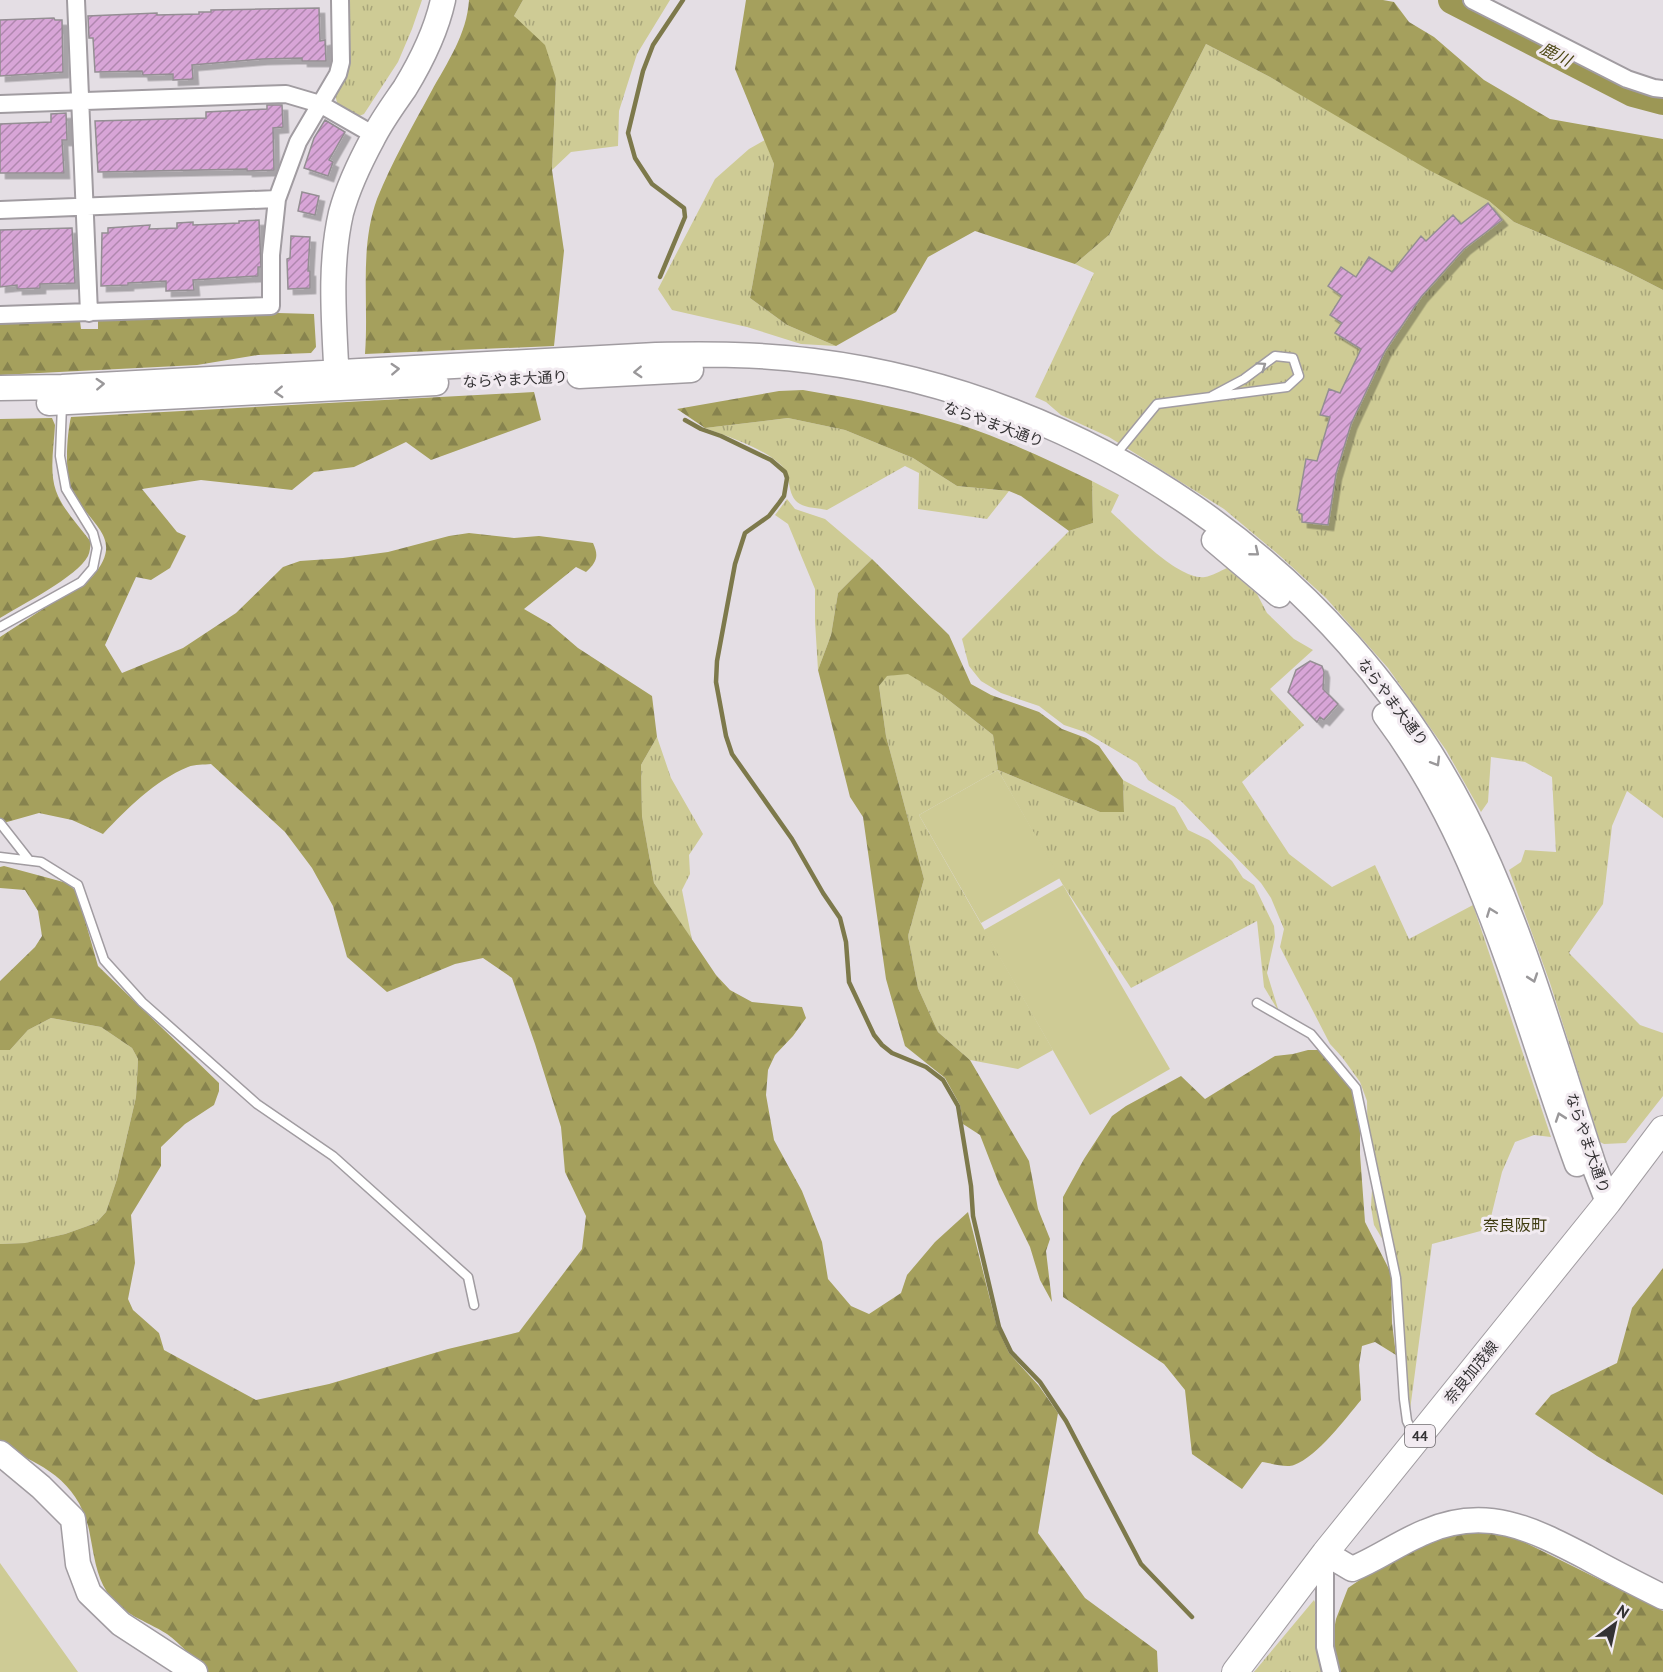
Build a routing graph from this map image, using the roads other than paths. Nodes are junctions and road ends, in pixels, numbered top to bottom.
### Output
1 (76, 0) edge
2 (340, 0) edge
3 (442, 0) edge
4 (1472, 0) edge
5 (1663, 89) edge
6 (80, 101) junction
7 (0, 104) edge
8 (320, 104) junction
9 (374, 135) junction
10 (277, 199) junction
11 (85, 207) junction
12 (0, 210) edge
13 (89, 313) junction
14 (0, 315) edge
15 (717, 362) junction
16 (337, 380) junction
17 (0, 388) edge
18 (62, 395) junction
19 (1212, 396) junction
20 (0, 405) edge
21 (1115, 458) junction
22 (0, 627) edge
23 (0, 823) edge
24 (0, 857) edge
25 (29, 860) junction
26 (1257, 1003) dead end
27 (1663, 1129) edge
28 (1608, 1202) junction
29 (474, 1305) dead end
30 (1417, 1440) junction
31 (0, 1453) edge
32 (1325, 1553) junction
33 (1663, 1597) edge
34 (195, 1672) edge
35 (1235, 1672) edge
36 (1332, 1672) edge

1 - 6 street
2 - 8 street
3 - 9 street
4 - 5 street
6 - 7 street
6 - 8 street
6 - 11 street
8 - 9 street
8 - 10 street
9 - 16 street
10 - 11 street
10 - 13 street
11 - 12 street
11 - 13 street
13 - 14 street
15 - 16 street, ならやま大通り
15 - 21 street, ならやま大通り
28 -> 15 street, ならやま大通り
16 - 18 street, ならやま大通り
17 - 18 street, ならやま大通り
18 - 20 street, ならやま大通り
18 - 22 lane
19 -> 19 lane
19 - 21 lane
21 -> 28 street, ならやま大通り
23 - 25 lane
24 - 25 lane
25 - 29 lane
26 - 30 lane
27 - 28 main road, 奈良加茂線 / 44
28 - 30 main road, 奈良加茂線 / 44
30 - 32 main road, 奈良加茂線 / 44
31 - 34 street
32 - 33 street
32 - 35 main road, 奈良加茂線 / 44
32 - 36 street

